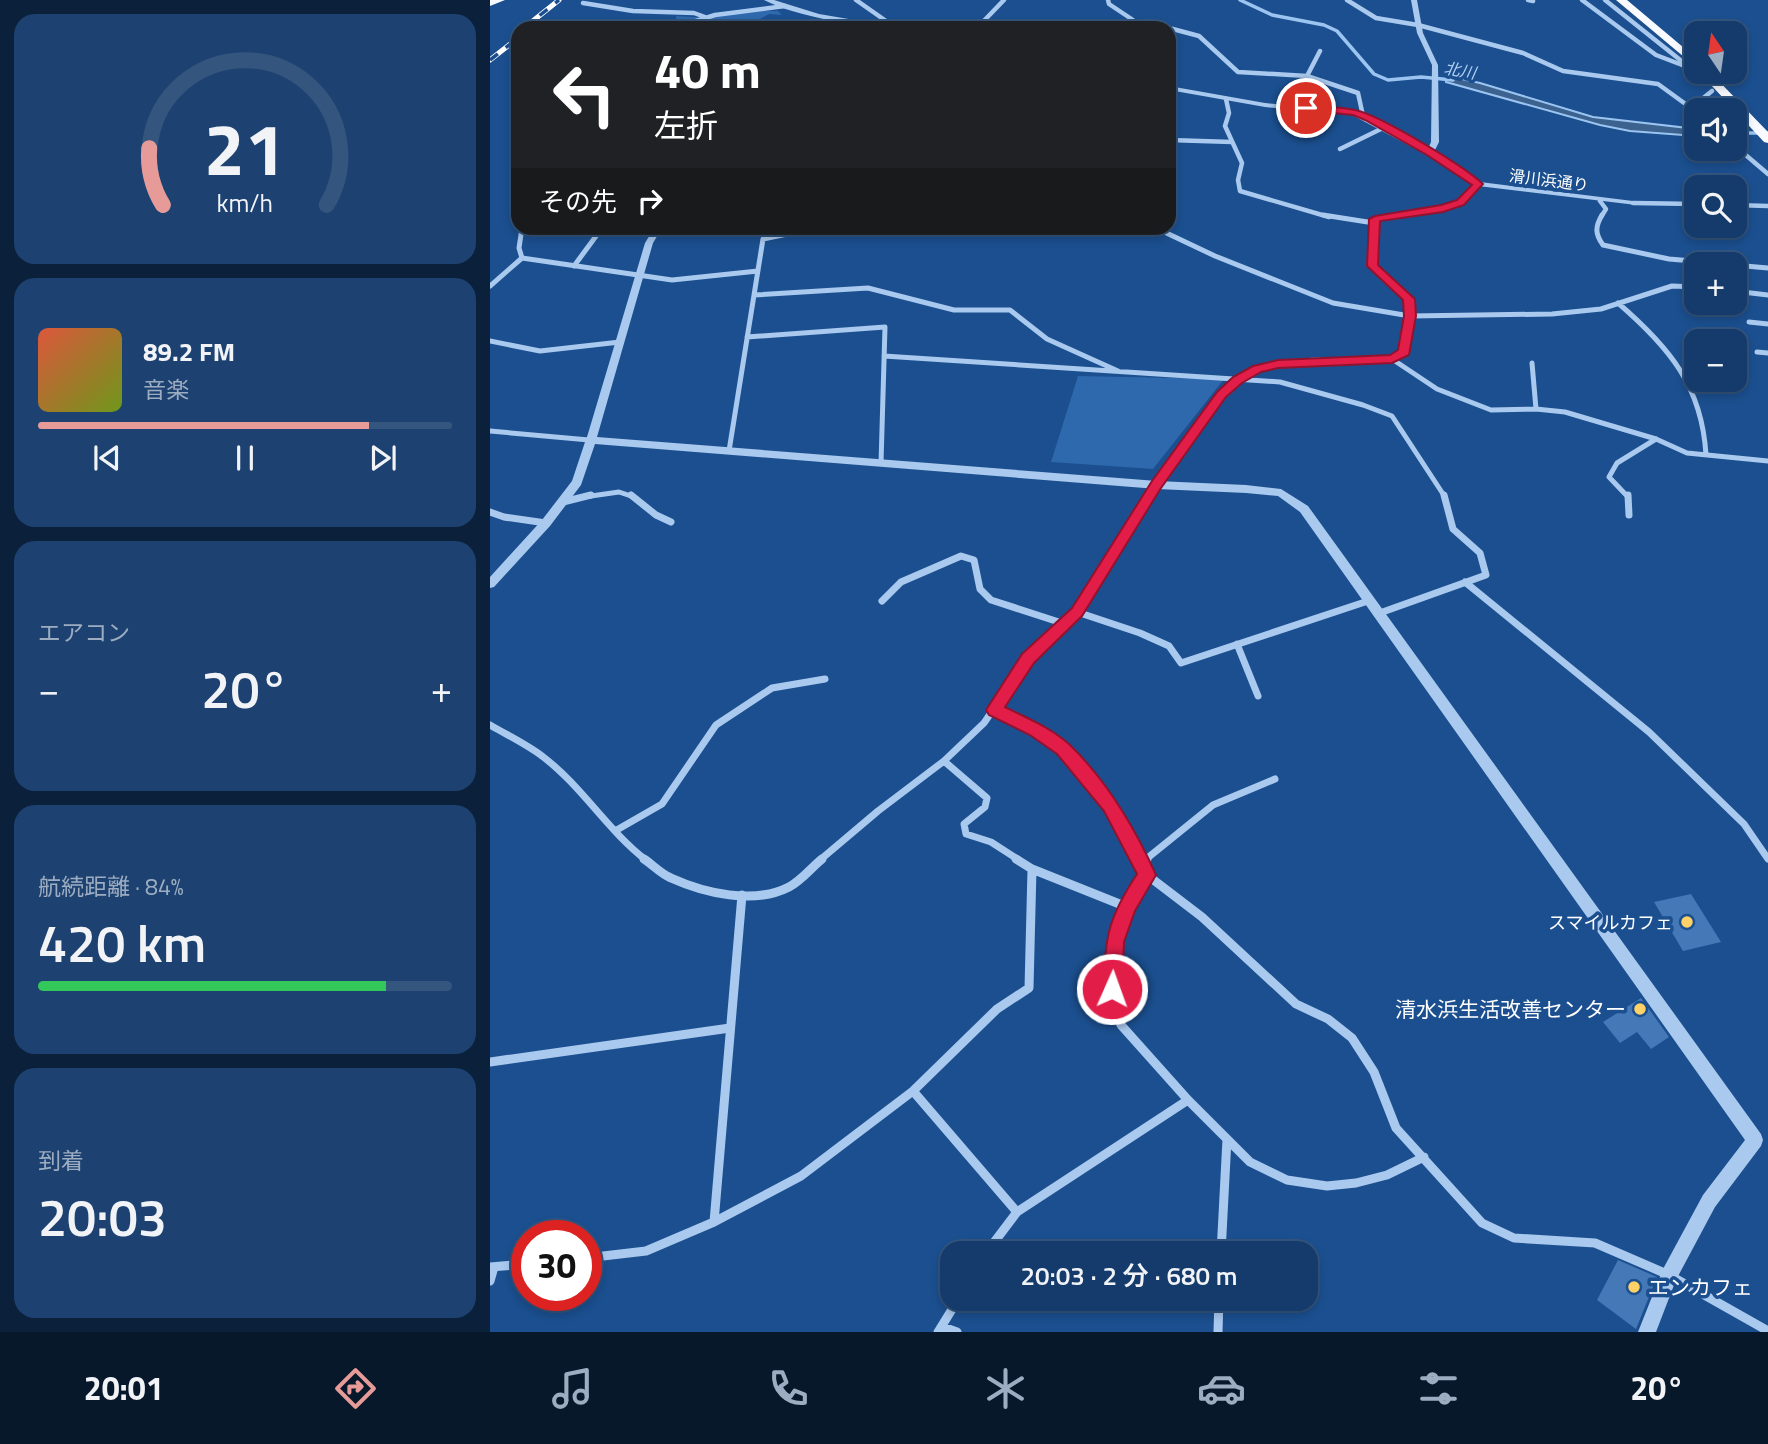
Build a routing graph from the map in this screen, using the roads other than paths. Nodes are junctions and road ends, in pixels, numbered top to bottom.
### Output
1 (500, 0) edge
2 (767, 0) edge
3 (856, 0) edge
4 (1004, 0) edge
5 (1108, 0) edge
6 (1347, 0) edge
7 (1414, 0) edge
8 (1582, 0) edge
9 (1605, 0) edge
10 (1620, 0) edge
11 (490, 3) edge
12 (583, 3) dead end
13 (785, 6) junction
14 (705, 17) junction
15 (694, 21) edge
16 (843, 21) edge
17 (887, 21) edge
18 (984, 21) edge
19 (1129, 21) edge
20 (1418, 25) junction
21 (1176, 30) edge
22 (1320, 51) dead end
23 (1684, 54) edge
24 (1307, 76) junction
25 (1716, 84) edge
26 (1176, 89) edge
27 (1712, 91) dead end
28 (1705, 98) edge
29 (1226, 99) junction
30 (1684, 103) edge
31 (1363, 116) junction
32 (1385, 127) junction
33 (1768, 139) edge
34 (1176, 140) edge
35 (1232, 142) junction
36 (1340, 149) dead end
37 (1430, 153) junction
38 (1747, 156) edge
39 (1768, 174) edge
40 (1478, 184) junction
41 (1600, 201) junction
42 (1633, 203) joint
43 (1684, 204) edge
44 (1747, 205) edge
45 (1768, 206) edge
46 (1374, 223) junction
47 (521, 235) edge
48 (597, 235) edge
49 (654, 235) edge
50 (782, 235) edge
51 (1173, 235) edge
52 (522, 258) junction
53 (1684, 260) edge
54 (574, 266) junction
55 (1747, 266) edge
56 (1768, 268) edge
57 (758, 271) junction
58 (639, 275) junction
59 (491, 283) edge
60 (1684, 286) edge
61 (1747, 293) edge
62 (754, 295) junction
63 (1768, 295) edge
64 (1618, 303) junction
65 (1410, 316) junction
66 (1749, 321) dead end
67 (1768, 324) edge
68 (747, 337) junction
69 (490, 341) edge
70 (620, 342) junction
71 (1757, 352) dead end
72 (1768, 353) edge
73 (884, 356) junction
74 (1392, 359) junction
75 (1532, 363) dead end
76 (1120, 372) junction
77 (1237, 380) junction
78 (1536, 409) junction
79 (490, 431) edge
80 (1656, 439) junction
81 (589, 440) junction
82 (729, 451) junction
83 (1706, 455) junction
84 (1768, 461) edge
85 (881, 463) junction
86 (1157, 485) junction
87 (563, 502) junction
88 (490, 512) edge
89 (1629, 516) dead end
90 (671, 522) dead end
91 (546, 523) junction
92 (1465, 582) junction
93 (490, 584) edge
94 (882, 601) dead end
95 (1368, 601) junction
96 (1077, 612) junction
97 (1377, 614) junction
98 (1065, 624) junction
99 (1237, 644) junction
100 (825, 679) dead end
101 (1258, 696) dead end
102 (994, 710) junction
103 (490, 725) edge
104 (944, 761) junction
105 (1275, 779) dead end
106 (615, 831) junction
107 (1768, 859) edge
108 (1141, 864) junction
109 (1032, 869) junction
110 (1147, 875) junction
111 (742, 895) junction
112 (1127, 907) junction
113 (730, 1028) junction
114 (490, 1062) edge
115 (913, 1091) junction
116 (1188, 1100) junction
117 (1762, 1138) edge
118 (1227, 1139) junction
119 (1423, 1157) junction
120 (1017, 1212) junction
121 (714, 1222) junction
122 (995, 1241) edge
123 (1222, 1241) edge
124 (602, 1256) edge
125 (511, 1265) edge
126 (492, 1267) edge
127 (1669, 1275) junction
128 (490, 1281) edge
129 (951, 1311) edge
130 (1219, 1311) edge
131 (940, 1329) edge
132 (1768, 1331) edge
133 (957, 1332) edge
134 (1218, 1332) edge
135 (1647, 1332) edge

1 - 11 highway
2 - 13 street
3 - 17 street
4 - 18 street
5 - 19 street
6 - 20 street
7 - 20 street
8 - 9 street
10 - 23 highway
12 - 14 street
13 - 14 street
13 - 16 street
14 - 15 street
20 - 30 street
20 - 37 street
21 - 24 street
22 - 24 street
24 - 31 street
25 - 33 highway
26 - 29 street, 滑川浜通り
27 - 28 street
29 - 31 street, 滑川浜通り
29 - 35 street
31 - 32 street, 滑川浜通り
32 - 36 street
32 - 37 street, 滑川浜通り
34 - 35 street
35 - 46 street
37 - 40 street, 滑川浜通り
38 - 39 street
40 - 41 street, 滑川浜通り
40 - 46 street
41 - 42 street, 滑川浜通り
41 - 53 street
42 - 43 street, 滑川浜通り
44 - 45 street
46 - 65 street
47 - 52 street
48 - 54 street
49 - 58 street
50 - 57 street
51 - 65 street
52 - 54 street
52 - 59 street
54 - 58 street
55 - 56 street
57 - 58 street
57 - 62 street
58 - 70 street
60 - 64 street
61 - 63 street
62 - 68 street
62 - 76 street
64 - 65 street
64 - 83 street
65 - 74 street
66 - 67 street
68 - 73 street
68 - 82 street
69 - 70 street
70 - 81 street
71 - 72 street
73 - 76 street
73 - 85 street
74 - 77 street
74 - 78 street
75 - 78 street
76 - 77 street
77 - 86 street
77 - 92 street
78 - 80 street
79 - 81 street
80 - 83 street
80 - 89 street
81 - 82 street
81 - 87 street
82 - 85 street
83 - 84 street
85 - 86 street
86 - 95 street
86 - 96 street
87 - 90 street
87 - 91 street
88 - 91 street
91 - 93 street
92 - 97 street
92 - 107 street
94 - 98 street
95 - 97 street
95 - 99 street
96 - 98 street
96 - 99 street
97 - 117 street
98 - 102 street
99 - 101 street
100 - 106 street
102 - 104 street
102 - 108 street
103 - 106 street
104 - 109 street
104 - 111 street
105 - 108 street
106 - 111 street
108 - 110 street
109 - 112 street
109 - 115 street
110 - 112 street
110 - 119 street
111 - 113 street
112 - 116 street
113 - 114 street
113 - 121 street
115 - 120 street
115 - 121 street
116 - 118 street
116 - 120 street
117 - 127 street
118 - 119 street
118 - 123 street
119 - 127 street
120 - 122 street
121 - 124 street
125 - 126 street
126 - 128 street
127 - 132 street
127 - 135 street
129 - 131 street
130 - 134 street
131 - 133 street

